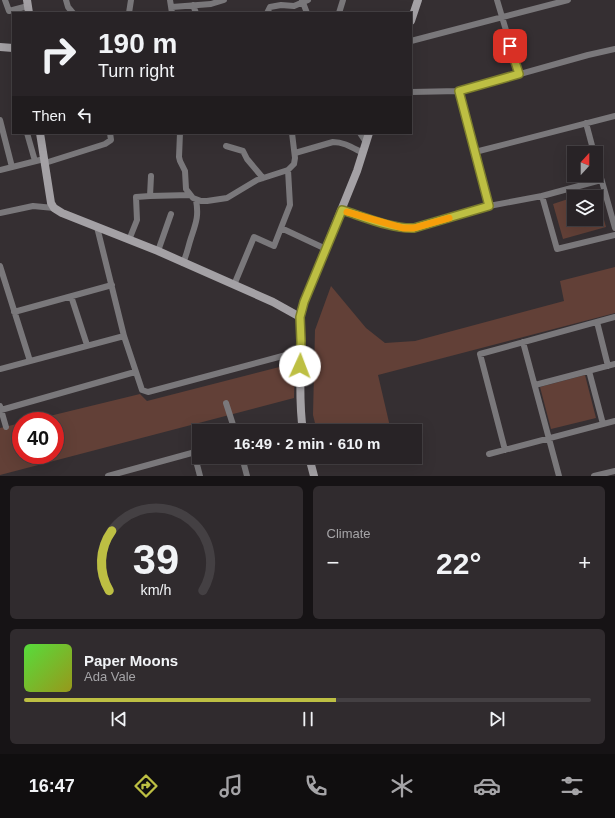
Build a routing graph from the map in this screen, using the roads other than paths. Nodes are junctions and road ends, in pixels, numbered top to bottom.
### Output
1 (5, 0) edge
2 (66, 0) edge
3 (131, 0) edge
4 (170, 0) edge
5 (224, 0) edge
6 (343, 0) edge
7 (418, 0) edge
8 (497, 0) edge
9 (568, 0) edge
10 (304, 1) edge
11 (193, 5) junction
12 (28, 6) edge
13 (172, 10) edge
14 (73, 12) edge
15 (129, 12) edge
16 (196, 12) edge
17 (268, 12) edge
18 (307, 12) edge
19 (339, 12) edge
20 (502, 17) junction
21 (412, 18) edge
22 (412, 41) edge
23 (0, 47) edge
24 (12, 48) edge
25 (615, 49) edge
26 (519, 74) junction
27 (459, 91) junction
28 (412, 92) edge
29 (615, 116) edge
30 (0, 120) edge
31 (586, 123) junction
32 (27, 134) edge
33 (40, 134) edge
34 (110, 134) edge
35 (180, 134) edge
36 (292, 134) edge
37 (361, 134) edge
38 (369, 134) edge
39 (366, 142) junction
40 (226, 146) dead end
41 (592, 146) edge
42 (475, 152) junction
43 (295, 153) junction
44 (363, 153) junction
45 (34, 161) junction
46 (44, 161) junction
47 (12, 167) junction
48 (0, 170) edge
49 (288, 170) junction
50 (151, 176) dead end
51 (263, 178) junction
52 (594, 182) edge
53 (603, 182) edge
54 (190, 195) junction
55 (150, 196) junction
56 (542, 196) junction
57 (196, 200) junction
58 (489, 206) junction
59 (54, 208) junction
60 (342, 210) junction
61 (0, 213) edge
62 (171, 214) dead end
63 (97, 227) junction
64 (282, 228) junction
65 (615, 228) edge
66 (615, 235) edge
67 (129, 240) junction
68 (326, 249) junction
69 (158, 251) junction
70 (183, 263) junction
71 (0, 266) edge
72 (112, 285) junction
73 (234, 285) junction
74 (71, 296) junction
75 (14, 312) junction
76 (300, 317) junction
77 (615, 318) edge
78 (597, 322) junction
79 (124, 336) junction
80 (523, 342) junction
81 (87, 346) junction
82 (301, 351) junction
83 (30, 361) junction
84 (615, 364) edge
85 (608, 366) junction
86 (0, 369) edge
87 (589, 371) junction
88 (135, 372) junction
89 (535, 386) junction
90 (226, 402) dead end
91 (1, 408) edge
92 (615, 421) edge
93 (233, 424) edge
94 (303, 424) edge
95 (603, 424) junction
96 (6, 427) dead end
97 (549, 438) junction
98 (505, 450) junction
99 (192, 453) edge
100 (489, 454) dead end
101 (198, 464) edge
102 (244, 464) edge
103 (311, 464) edge
104 (615, 470) edge
105 (608, 474) edge
106 (108, 476) edge
107 (200, 476) edge
108 (247, 476) edge
109 (314, 476) edge
110 (559, 476) edge
111 (594, 476) edge

1 - 12 street
2 - 14 street
3 - 15 street
4 - 13 street
5 - 11 street
6 - 19 street
7 - 21 street
8 - 20 street
9 - 20 street
10 - 17 street
10 - 18 street
11 - 13 street
11 - 16 street
20 - 22 street
20 - 26 street
23 - 24 street
25 - 26 street
26 - 27 street
27 - 28 street
27 - 42 street
29 - 31 street
30 - 47 street
31 - 41 street
31 - 42 street
32 - 45 street
33 - 46 street
34 - 46 street
35 - 54 street
36 - 43 street
37 - 39 street
38 - 39 street
39 - 44 street
40 - 51 street
42 - 58 street
43 - 44 street
43 - 49 street
44 - 60 street
45 - 46 street
45 - 47 street
46 - 59 street
47 - 48 street
49 - 51 street
49 - 64 street
50 - 55 street
51 - 57 street
52 - 56 street
53 - 65 street
54 - 55 street
54 - 57 street
55 - 67 street
56 - 58 street
56 - 66 street
57 - 70 street
58 - 60 street
59 - 61 street
59 - 63 street
60 - 68 street
62 - 69 street
63 - 67 street
63 - 72 street
64 - 68 street
64 - 73 street
67 - 69 street
68 - 76 street
69 - 70 street
70 - 73 street
71 - 75 street
72 - 74 street
72 - 79 street
73 - 76 street
74 - 75 street
74 - 81 street
75 - 83 street
76 - 82 street
77 - 78 street
78 - 80 street
78 - 85 street
79 - 81 street
79 - 88 street
80 - 89 street
80 - 98 street
81 - 83 street
82 - 88 street
82 - 94 street
83 - 86 street
84 - 85 street
85 - 87 street
87 - 89 street
87 - 95 street
88 - 91 street
89 - 97 street
90 - 93 street
91 - 96 street
92 - 95 street
95 - 97 street
97 - 98 street
97 - 110 street
98 - 100 street
99 - 106 street
101 - 107 street
102 - 108 street
103 - 109 street
104 - 105 street
105 - 111 street

